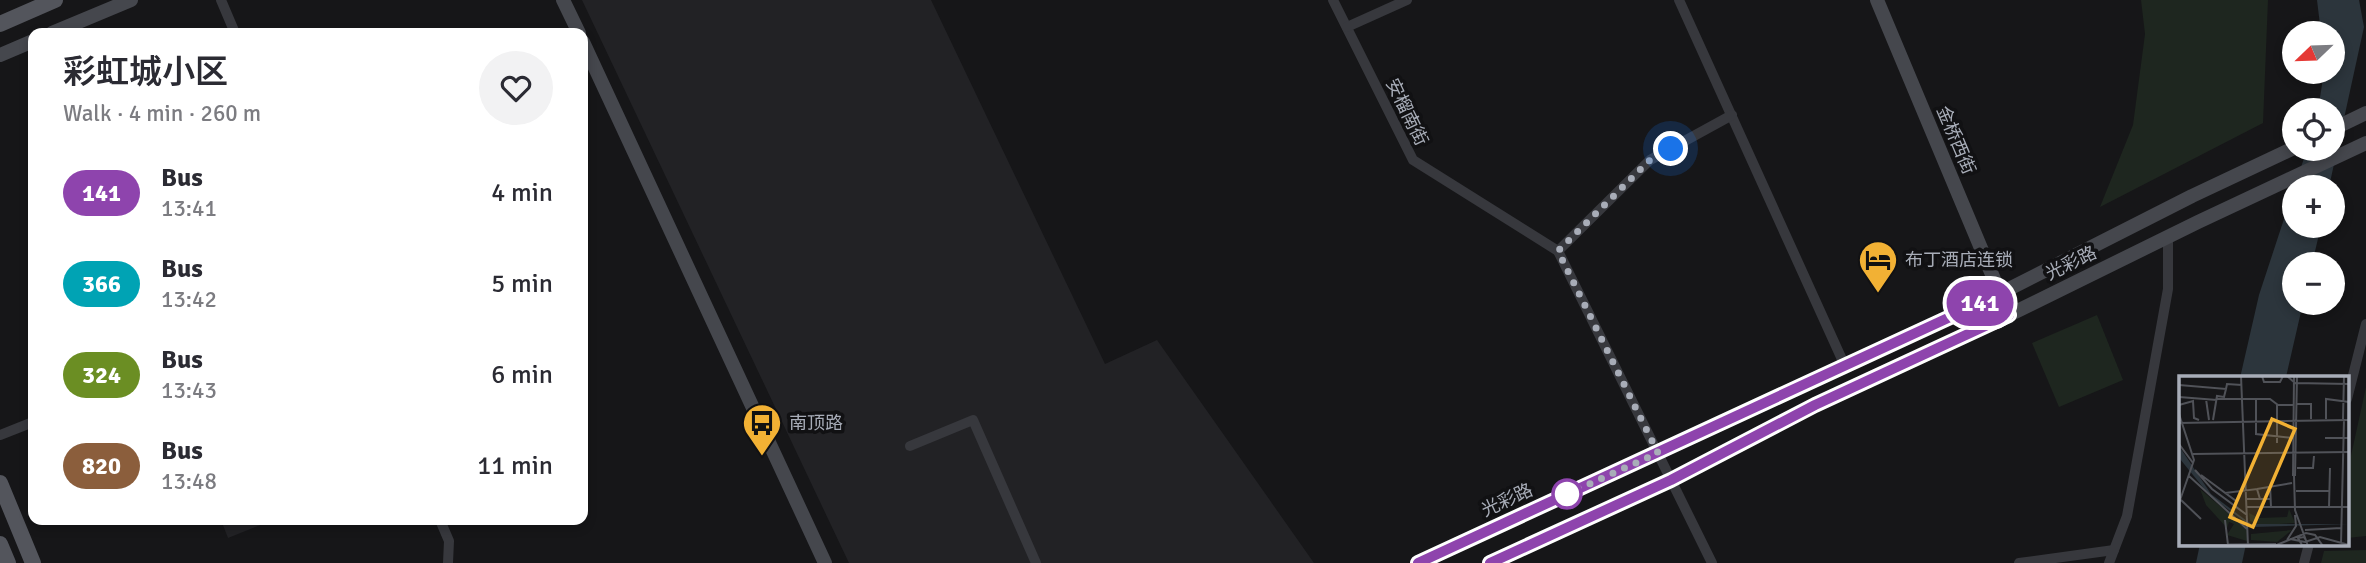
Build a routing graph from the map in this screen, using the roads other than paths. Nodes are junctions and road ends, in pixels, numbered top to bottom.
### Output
1 (55, 0) edge
2 (131, 0) edge
3 (221, 0) edge
4 (563, 0) edge
5 (1334, 0) edge
6 (1407, 0) edge
7 (1679, 0) edge
8 (1877, 0) edge
9 (0, 23) edge
10 (1347, 27) junction
11 (64, 28) edge
12 (234, 28) edge
13 (577, 28) edge
14 (28, 43) edge
15 (588, 53) edge
16 (0, 55) edge
17 (2366, 113) edge
18 (1732, 115) junction
19 (2345, 123) edge
20 (2366, 143) edge
21 (2282, 154) edge
22 (2168, 237) junction
23 (1558, 251) junction
24 (2000, 294) junction
25 (2009, 315) junction
26 (2366, 324) edge
27 (1845, 366) junction
28 (2348, 395) edge
29 (28, 424) edge
30 (0, 435) edge
31 (910, 446) dead end
32 (1658, 453) junction
33 (1671, 480) junction
34 (0, 483) edge
35 (442, 525) edge
36 (0, 544) edge
37 (2308, 546) edge
38 (2114, 550) junction
39 (8, 563) edge
40 (33, 563) edge
41 (448, 563) edge
42 (825, 563) edge
43 (1036, 563) edge
44 (1418, 563) edge
45 (1491, 563) edge
46 (1712, 563) edge
47 (2019, 563) edge
48 (2109, 563) edge
49 (2304, 563) edge

1 - 9 main road
2 - 11 main road
3 - 12 street
4 - 13 main road
5 - 10 street, 安榴南街
6 - 10 street
7 - 18 street
8 - 24 main road, 金桥西街
10 - 23 street, 安榴南街
14 - 16 main road
15 - 42 main road
17 - 19 main road
18 - 23 street
18 - 27 street
20 - 22 main road, 光彩路
21 - 24 main road, 光彩路
22 - 25 main road, 光彩路
22 - 38 street
23 - 32 street
24 - 25 main road, 金桥西街
24 - 27 main road, 光彩路
25 - 33 main road, 光彩路
26 - 28 street
27 - 32 main road, 光彩路
29 - 30 street
31 - 43 street
32 - 33 street
32 - 44 main road, 光彩路
33 - 45 main road, 光彩路
33 - 46 street
34 - 40 main road
35 - 41 street
36 - 39 main road
37 - 49 street
38 - 47 street
38 - 48 street

